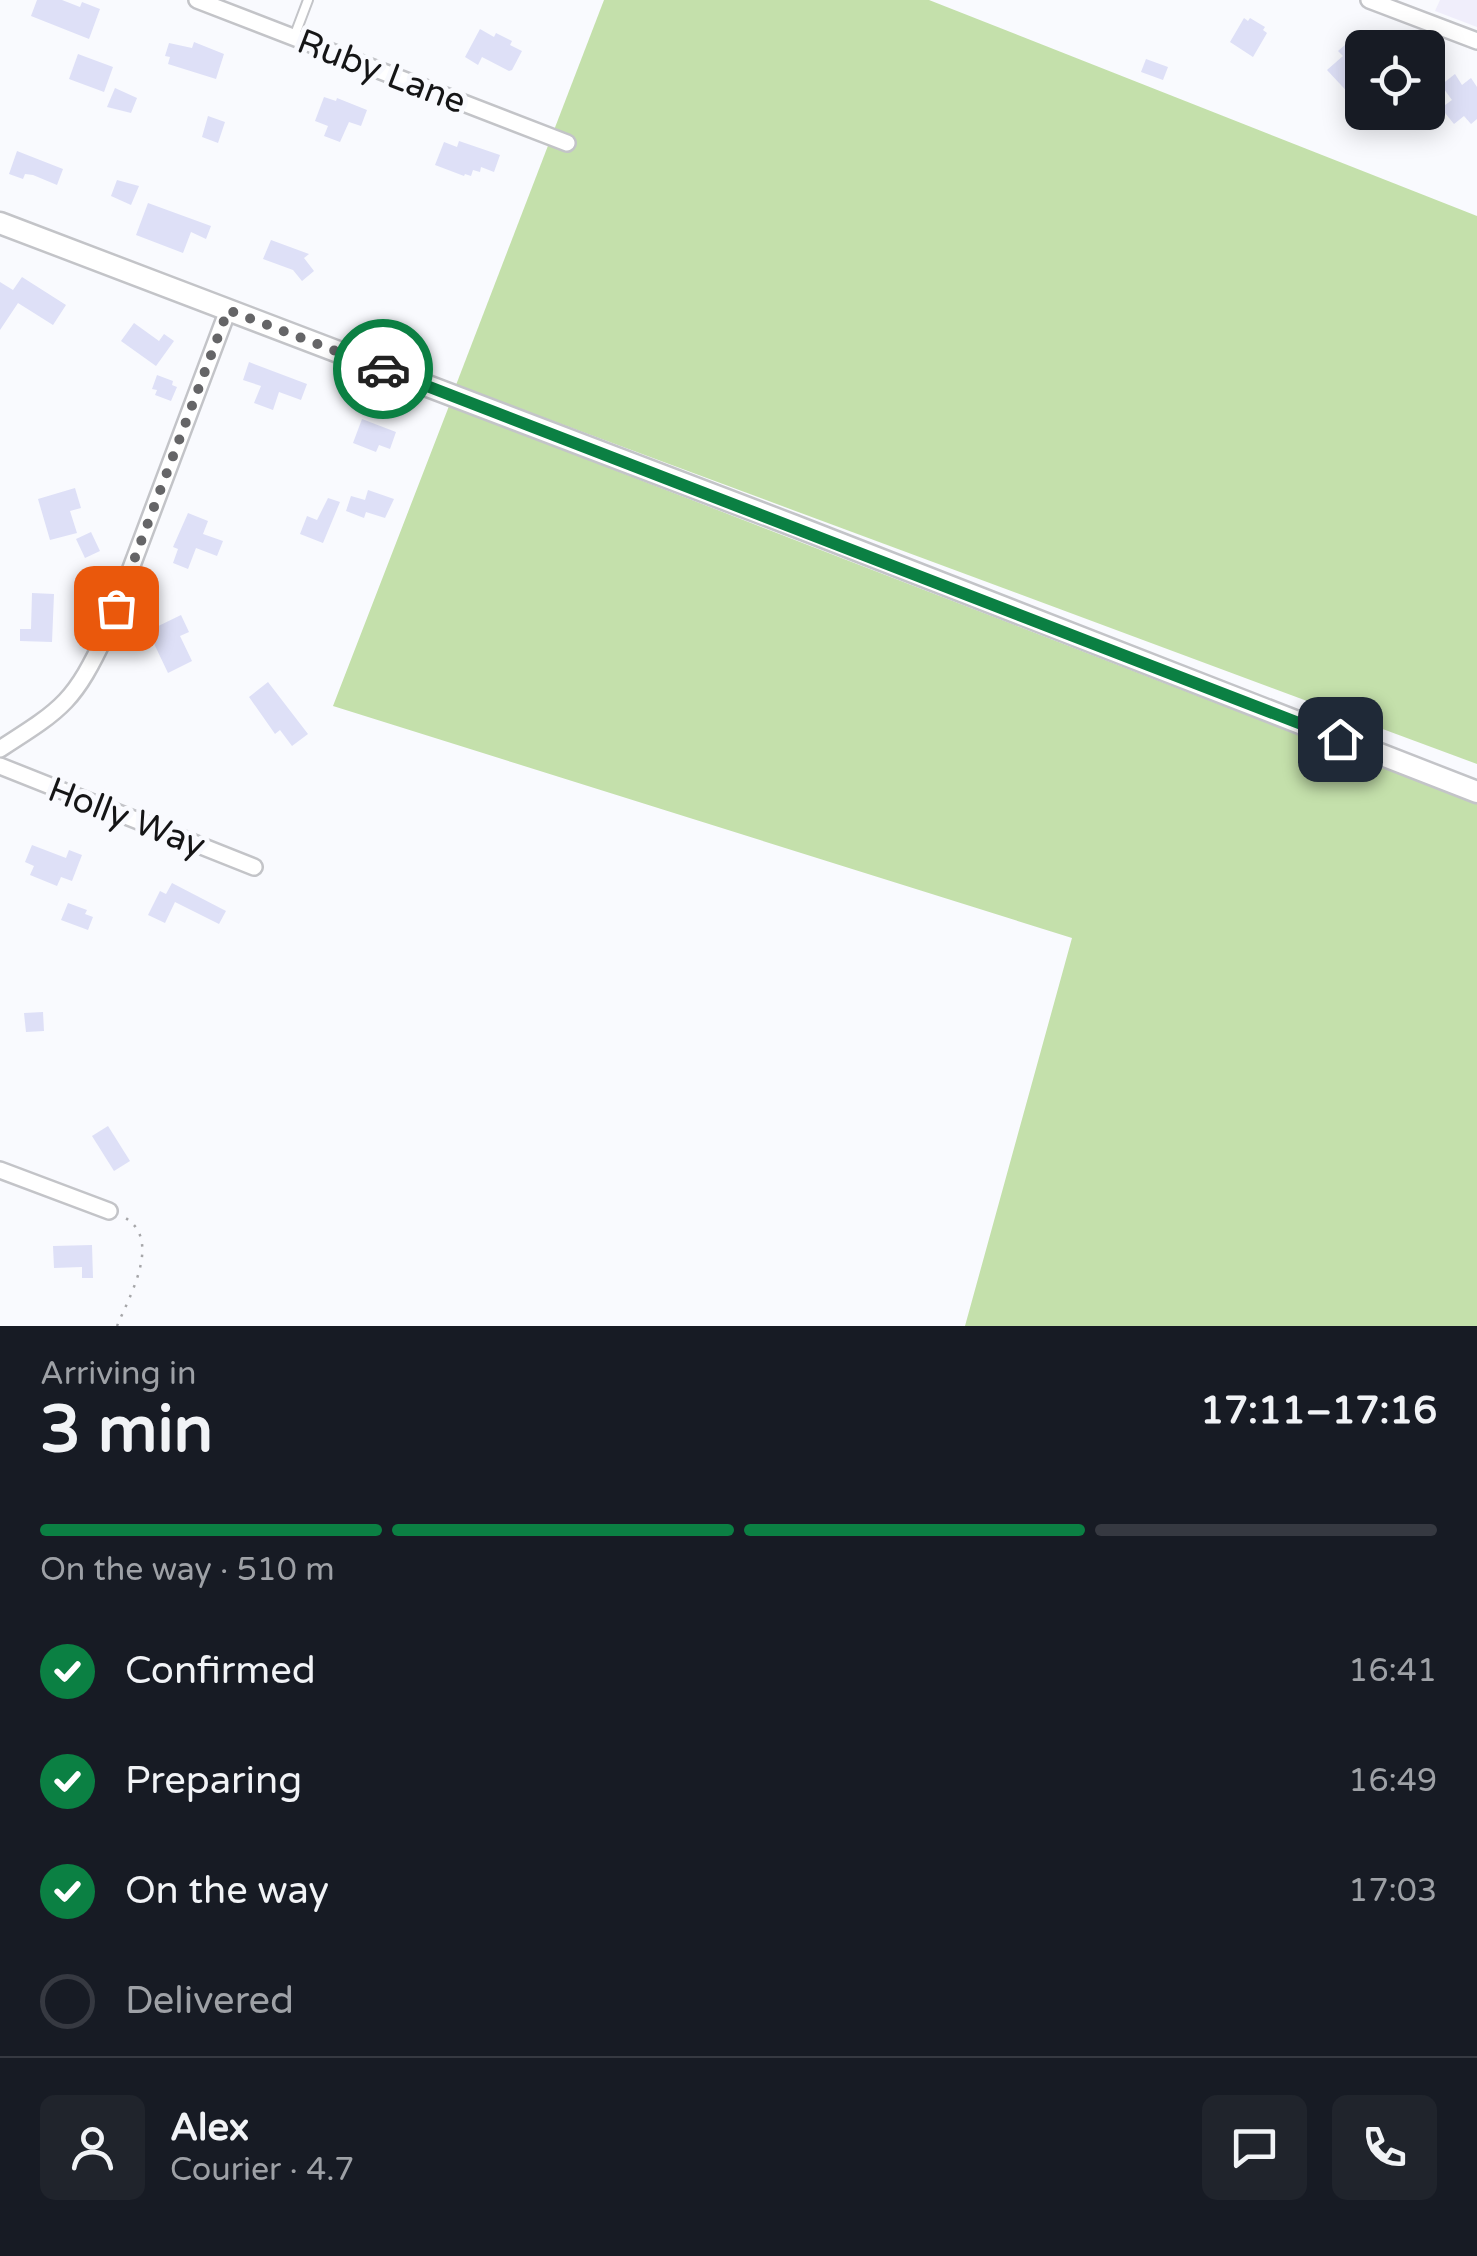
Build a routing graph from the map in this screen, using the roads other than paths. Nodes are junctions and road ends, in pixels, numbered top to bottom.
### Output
1 (197, 0) edge
2 (308, 0) edge
3 (1369, 0) edge
4 (294, 38) junction
5 (1477, 41) edge
6 (567, 143) dead end
7 (0, 222) edge
8 (228, 310) junction
9 (0, 749) edge
10 (0, 766) edge
11 (1477, 792) edge
12 (254, 867) dead end
13 (0, 1170) edge
14 (109, 1211) road end

1 - 4 street, Ruby Lane
2 - 4 lane
3 - 5 street
4 - 6 street, Ruby Lane
7 - 8 street
8 - 9 street
8 - 11 street
10 - 12 street, Holly Way
13 - 14 street

